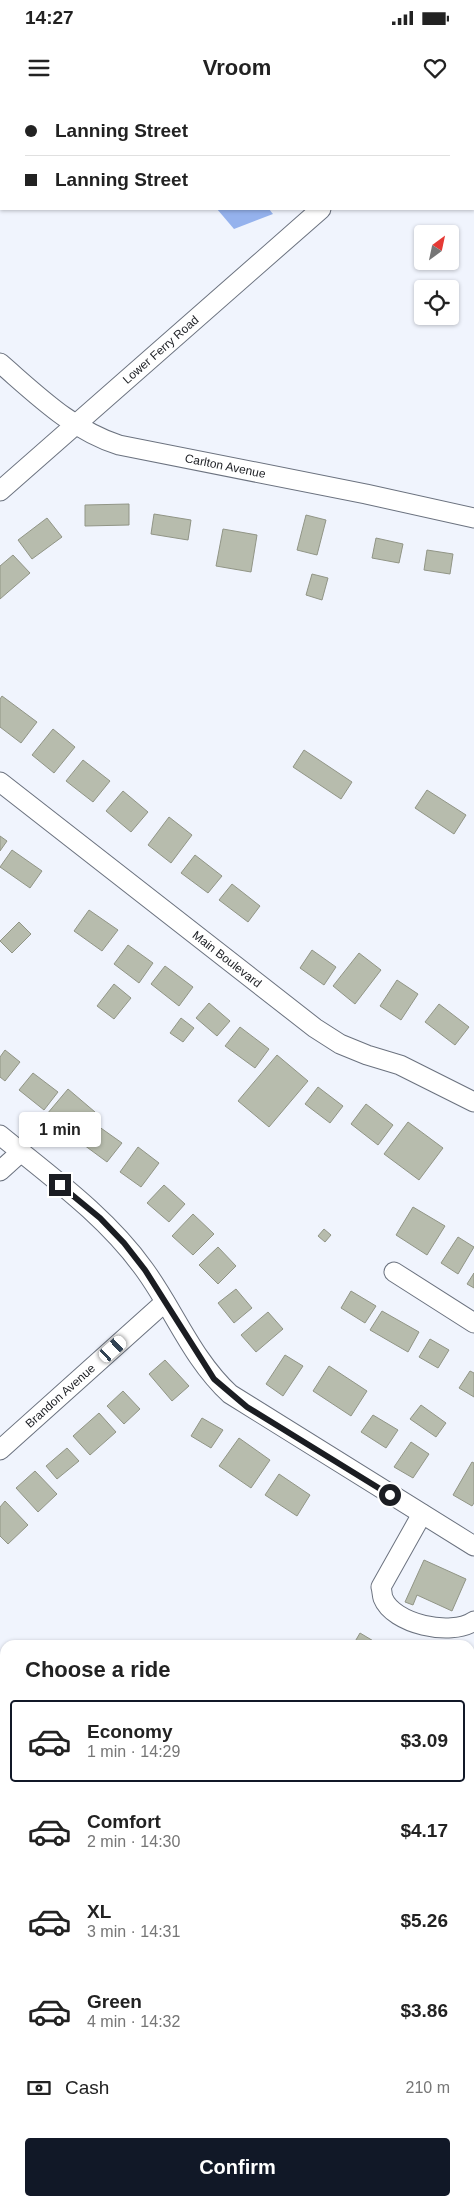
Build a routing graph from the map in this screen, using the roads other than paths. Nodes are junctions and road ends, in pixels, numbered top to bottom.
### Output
1 (320, 210) edge
2 (0, 363) edge
3 (76, 425) junction
4 (0, 491) edge
5 (474, 518) edge
6 (0, 782) edge
7 (474, 1102) edge
8 (0, 1134) edge
9 (21, 1152) junction
10 (0, 1171) edge
11 (394, 1272) dead end
12 (165, 1302) junction
13 (474, 1323) edge
14 (0, 1450) edge
15 (422, 1514) junction
16 (474, 1546) edge
17 (474, 1621) edge

1 - 3 street, Lower Ferry Road
2 - 3 street, Carlton Avenue
3 - 4 street, Lower Ferry Road
3 - 5 street, Carlton Avenue
6 - 7 street, Main Boulevard
8 - 9 street
9 - 10 street
9 - 12 street
11 - 13 street
12 - 14 street, Brandon Avenue
12 - 15 street
15 - 16 street
15 - 17 street

